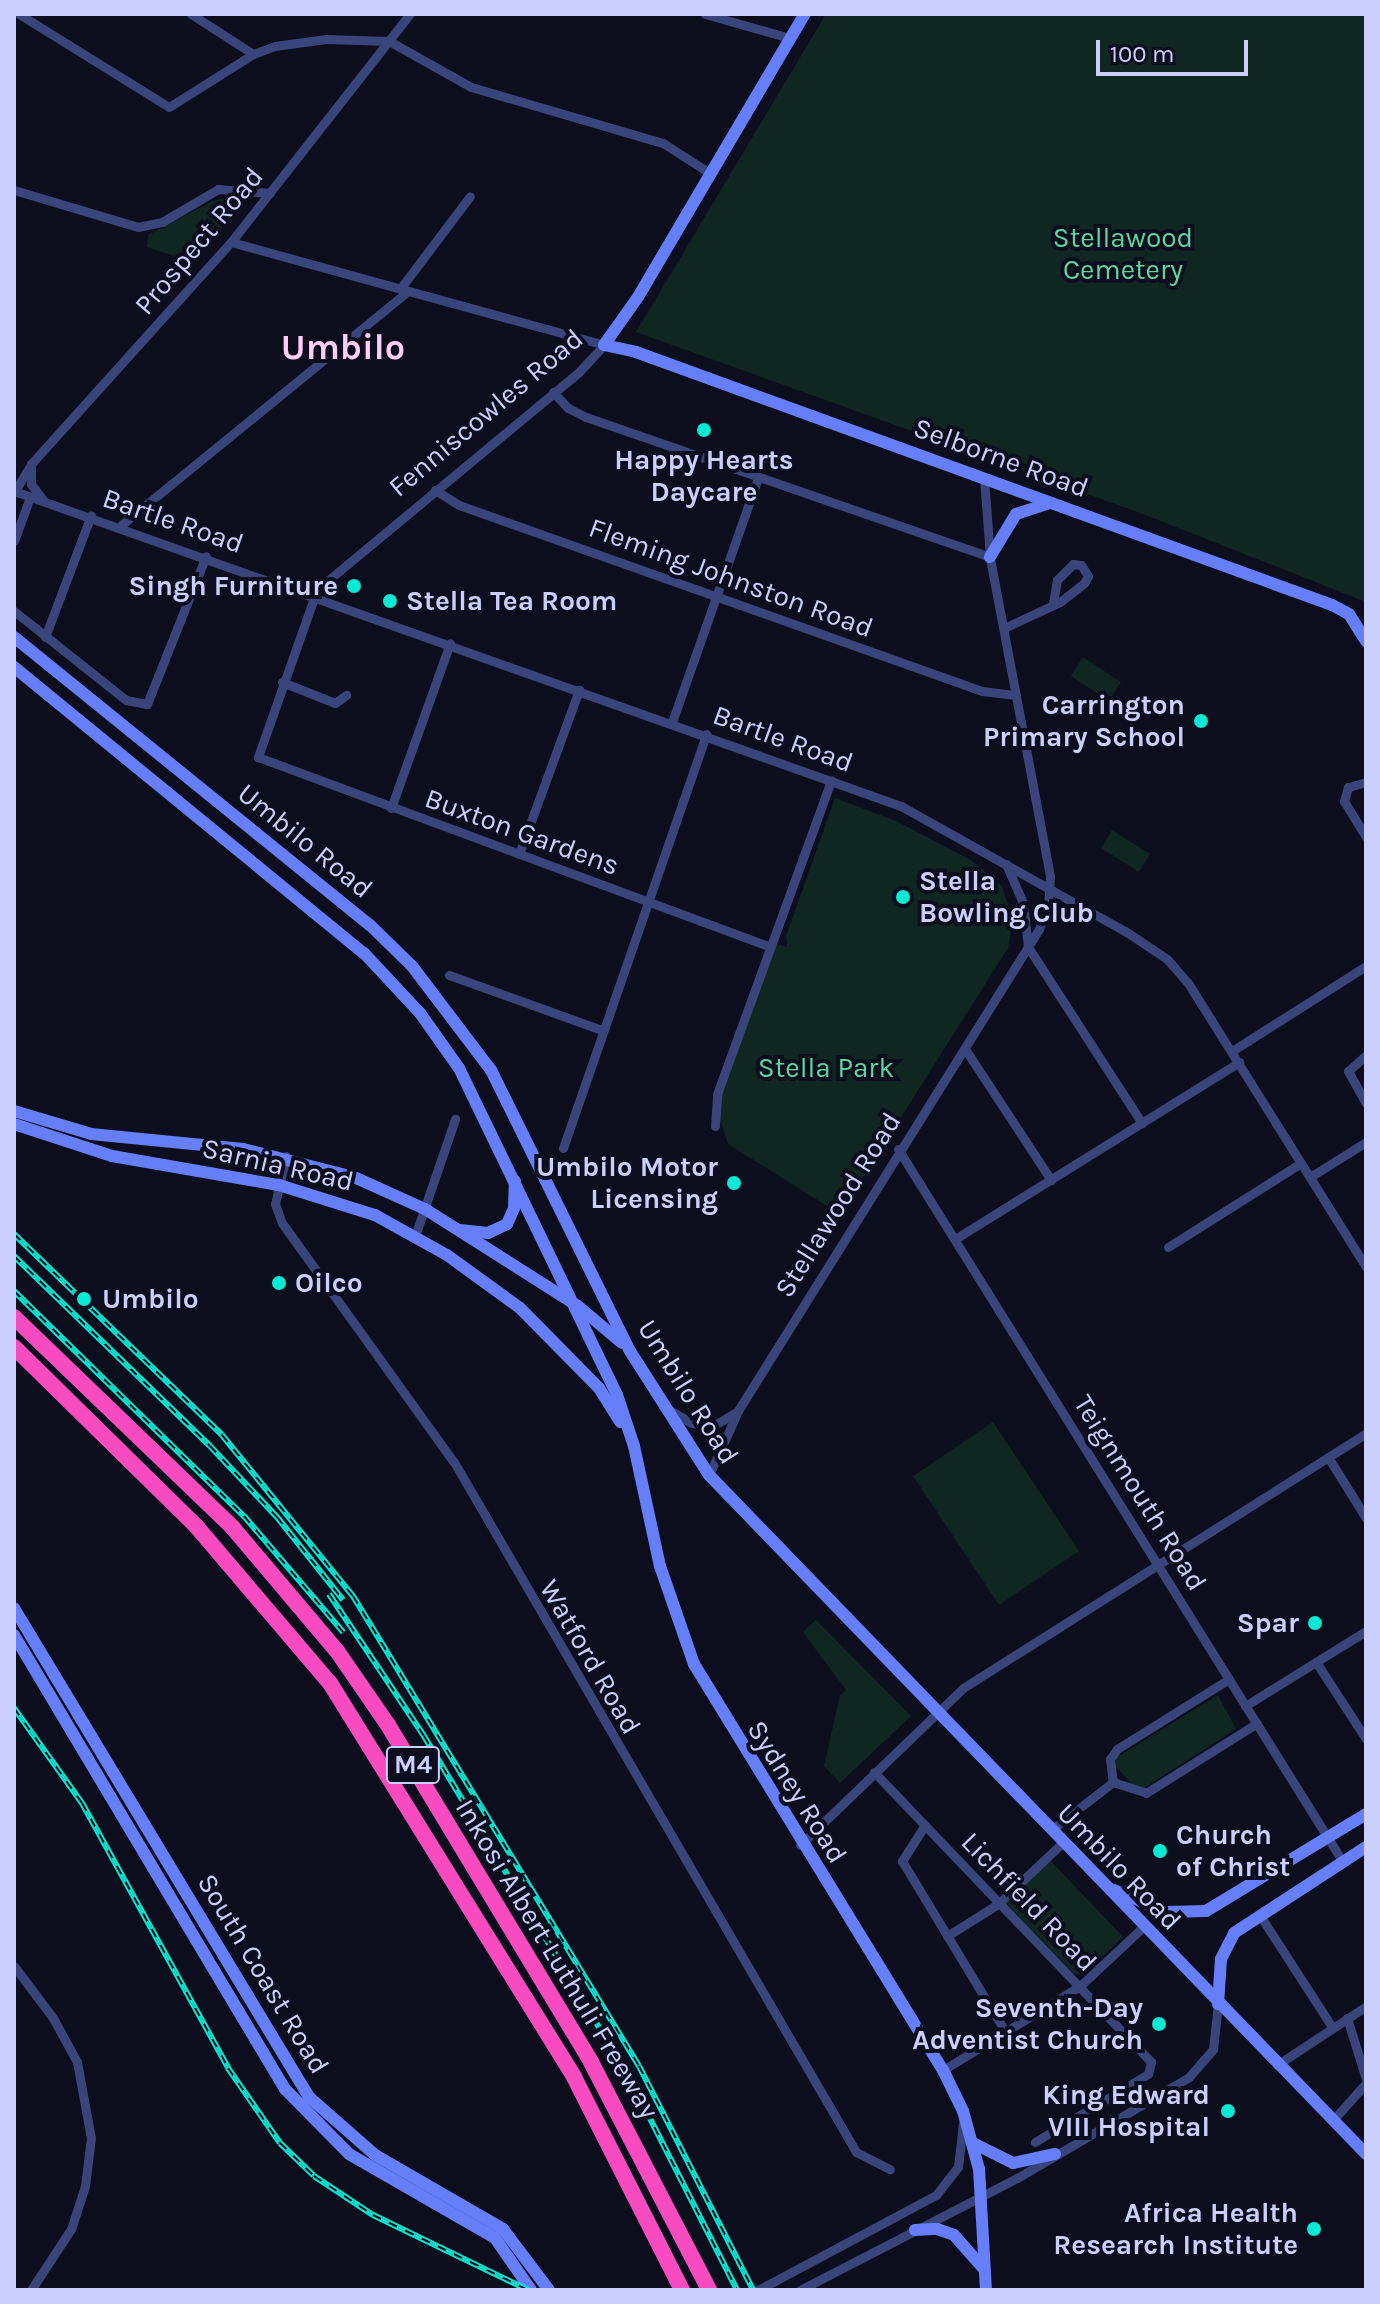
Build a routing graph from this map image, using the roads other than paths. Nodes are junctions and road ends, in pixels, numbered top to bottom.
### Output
1 (19, 14) edge
2 (191, 14) edge
3 (410, 14) edge
4 (705, 14) edge
5 (805, 14) edge
6 (790, 38) junction
7 (389, 41) junction
8 (253, 54) junction
9 (708, 172) junction
10 (14, 190) edge
11 (270, 193) junction
12 (470, 196) dead end
13 (231, 242) junction
14 (404, 290) junction
15 (604, 345) junction
16 (553, 392) junction
17 (31, 464) junction
18 (984, 477) junction
19 (758, 478) junction
20 (435, 490) junction
21 (15, 491) edge
22 (30, 497) junction
23 (45, 502) junction
24 (1053, 503) junction
25 (91, 515) junction
26 (120, 526) junction
27 (14, 541) edge
28 (206, 556) junction
29 (990, 557) junction
30 (315, 595) junction
31 (716, 596) junction
32 (1053, 602) junction
33 (14, 611) edge
34 (1004, 628) junction
35 (14, 637) edge
36 (45, 637) junction
37 (1366, 641) edge
38 (450, 643) junction
39 (14, 667) edge
40 (282, 682) junction
41 (579, 690) junction
42 (346, 695) dead end
43 (1016, 695) junction
44 (672, 722) junction
45 (706, 734) junction
46 (260, 760) joint
47 (831, 780) junction
48 (1366, 782) edge
49 (391, 808) junction
50 (1366, 837) edge
51 (519, 854) junction
52 (1006, 864) junction
53 (1051, 891) junction
54 (646, 900) junction
55 (768, 946) junction
56 (1028, 947) junction
57 (1366, 966) edge
58 (449, 975) dead end
59 (602, 1030) junction
60 (965, 1049) junction
61 (1232, 1051) junction
62 (1366, 1055) edge
63 (1239, 1062) junction
64 (1366, 1103) edge
65 (14, 1111) edge
66 (455, 1119) dead end
67 (1142, 1123) junction
68 (14, 1124) edge
69 (715, 1126) dead end
70 (1366, 1142) edge
71 (563, 1148) dead end
72 (898, 1149) junction
73 (286, 1156) junction
74 (1301, 1163) junction
75 (1310, 1177) junction
76 (515, 1178) junction
77 (1051, 1180) junction
78 (279, 1185) junction
79 (425, 1209) junction
80 (457, 1230) junction
81 (415, 1236) junction
82 (955, 1239) junction
83 (1168, 1247) dead end
84 (1361, 1249) edge
85 (1366, 1267) edge
86 (578, 1306) junction
87 (14, 1317) edge
88 (14, 1347) edge
89 (630, 1351) junction
90 (661, 1405) junction
91 (739, 1409) junction
92 (1366, 1433) edge
93 (634, 1446) junction
94 (1328, 1457) junction
95 (709, 1475) junction
96 (1366, 1518) edge
97 (1158, 1565) junction
98 (14, 1608) edge
99 (1366, 1631) edge
100 (14, 1635) edge
101 (1316, 1662) junction
102 (1229, 1679) junction
103 (1245, 1706) junction
104 (936, 1714) junction
105 (1361, 1722) edge
106 (1257, 1723) junction
107 (1366, 1739) edge
108 (874, 1772) junction
109 (1113, 1782) junction
110 (1366, 1814) edge
111 (925, 1825) junction
112 (1051, 1830) junction
113 (1327, 1838) junction
114 (1063, 1842) junction
115 (800, 1845) junction
116 (1366, 1847) edge
117 (1343, 1862) junction
118 (1104, 1885) junction
119 (1230, 1900) junction
120 (998, 1904) junction
121 (1259, 1914) junction
122 (1247, 1922) junction
123 (1143, 1927) junction
124 (947, 1936) junction
125 (14, 1966) edge
126 (1080, 1986) junction
127 (1218, 2004) junction
128 (1366, 2006) edge
129 (1347, 2018) junction
130 (1332, 2027) junction
131 (1005, 2031) junction
132 (1277, 2065) junction
133 (943, 2070) junction
134 (1366, 2081) edge
135 (963, 2111) junction
136 (1333, 2120) junction
137 (1035, 2142) dead end
138 (973, 2143) junction
139 (1055, 2154) junction
140 (1366, 2154) edge
141 (890, 2169) dead end
142 (982, 2195) junction
143 (915, 2230) junction
144 (984, 2269) junction
145 (547, 2287) edge
146 (31, 2290) edge
147 (531, 2290) edge
148 (682, 2290) edge
149 (709, 2290) edge
150 (758, 2290) edge
151 (800, 2290) edge
152 (986, 2290) edge

1 - 8 street
2 - 8 street
3 - 7 street, Prospect Road
4 - 6 street
5 - 6 main road, Fenniscowles Road
6 - 9 main road, Fenniscowles Road
7 - 8 street
7 - 9 street
7 - 11 street, Prospect Road
9 - 15 main road, Fenniscowles Road
10 - 11 street
11 - 13 street, Prospect Road
12 - 14 street
13 - 14 street
13 - 17 street, Prospect Road
14 - 15 street
14 - 26 street
15 - 16 street, Fenniscowles Road
15 - 18 main road, Selborne Road
16 - 19 street
16 - 20 street, Fenniscowles Road
17 - 21 street, Prospect Road
17 - 23 street
18 - 24 main road, Selborne Road
18 - 29 street
19 - 29 street
19 - 31 street
20 - 30 street, Fenniscowles Road
20 - 31 street, Fleming Johnston Road
21 - 22 street, Bartle Road
22 - 23 street, Bartle Road
22 - 27 street
23 - 25 street, Bartle Road
24 - 29 main road
24 - 37 main road, Selborne Road
25 - 26 street, Bartle Road
25 - 36 street
26 - 28 street, Bartle Road
28 - 30 street, Bartle Road
28 - 36 street
29 - 34 street
30 - 38 street, Bartle Road
30 - 40 street, Fenniscowles Road
31 - 43 street, Fleming Johnston Road
31 - 44 street
32 - 32 street
32 - 34 street
33 - 36 street
34 - 43 street
35 - 89 main road, Umbilo Road
38 - 41 street, Bartle Road
38 - 49 street
39 - 76 main road, Umbilo Road
40 - 42 street
40 - 46 street, Fenniscowles Road
41 - 44 street, Bartle Road
41 - 51 street
43 - 53 street
44 - 45 street, Bartle Road
45 - 47 street, Bartle Road
45 - 54 street
46 - 49 street, Buxton Gardens
47 - 52 street, Bartle Road
47 - 55 street
48 - 50 street
49 - 51 street, Buxton Gardens
51 - 54 street, Buxton Gardens
52 - 53 street, Bartle Road
52 - 56 street
53 - 56 street, Stellawood Road
53 - 61 street, Bartle Road
54 - 55 street, Buxton Gardens
54 - 59 street
55 - 69 street
56 - 60 street, Stellawood Road
56 - 67 street
57 - 61 street
58 - 59 street
59 - 71 street
60 - 72 street, Stellawood Road
60 - 77 street
61 - 63 street, Bartle Road
62 - 64 street
63 - 67 street
63 - 74 street, Bartle Road
65 - 73 main road, Sarnia Road
66 - 79 street
67 - 77 street
68 - 78 main road, Sarnia Road
70 - 75 street
72 - 82 street, Teignmouth Road
72 - 91 street, Stellawood Road
73 - 78 street, Watford Road
73 - 79 main road, Sarnia Road
74 - 75 street, Bartle Road
74 - 83 street
75 - 84 street, Bartle Road
76 - 80 main road
76 - 86 main road, Umbilo Road
77 - 82 street
78 - 81 main road, Sarnia Road
78 - 141 street, Watford Road
79 - 80 main road, Sarnia Road
79 - 81 street
80 - 86 main road, Sarnia Road
81 - 93 main road, Sarnia Road
82 - 97 street, Teignmouth Road
84 - 85 street, Bartle Road
86 - 89 main road, Sarnia Road
86 - 93 main road, Sydney Road
87 - 149 highway, Inkosi Albert Luthuli Freeway / M4
88 - 148 highway, Inkosi Albert Luthuli Freeway / M4
89 - 90 main road, Umbilo Road
90 - 91 street
90 - 95 main road, Umbilo Road
91 - 95 street, Stellawood Road
92 - 94 street
93 - 115 main road, Sydney Road
94 - 96 street
94 - 97 street
95 - 104 main road, Umbilo Road
97 - 102 street, Teignmouth Road
97 - 104 street
98 - 145 main road, South Coast Road
99 - 101 street
100 - 147 main road, South Coast Road
101 - 103 street
101 - 105 street
102 - 103 street, Teignmouth Road
102 - 109 street
103 - 106 street, Teignmouth Road
104 - 108 street
104 - 112 main road, Umbilo Road
105 - 107 street
106 - 109 street
106 - 113 street, Teignmouth Road
108 - 111 street, Lichfield Road
108 - 115 street
109 - 112 street
110 - 113 main road
111 - 120 street, Lichfield Road
111 - 124 street
112 - 114 main road, Umbilo Road
113 - 117 street, Teignmouth Road
113 - 119 main road
114 - 118 main road, Umbilo Road
114 - 120 street
115 - 133 main road, Sydney Road
116 - 117 main road
117 - 121 main road
118 - 119 main road
118 - 123 main road, Umbilo Road
119 - 122 main road
120 - 124 street
120 - 126 street, Lichfield Road
121 - 122 main road
121 - 130 street
122 - 127 main road
123 - 126 street
123 - 127 main road, Umbilo Road
124 - 131 street
125 - 146 street
126 - 131 street
126 - 137 street, Lichfield Road
127 - 132 main road, Umbilo Road
127 - 139 street
128 - 129 street
129 - 130 street
129 - 134 street
130 - 132 street
131 - 133 street
132 - 136 main road, Umbilo Road
133 - 135 main road, Sydney Road
134 - 136 street
135 - 138 main road, Sydney Road
135 - 150 street
136 - 140 main road, Umbilo Road
138 - 139 main road
138 - 142 main road, Sydney Road
139 - 142 street
142 - 143 street
142 - 144 main road, Sydney Road
143 - 144 main road
143 - 151 street
144 - 152 main road, Sydney Road

